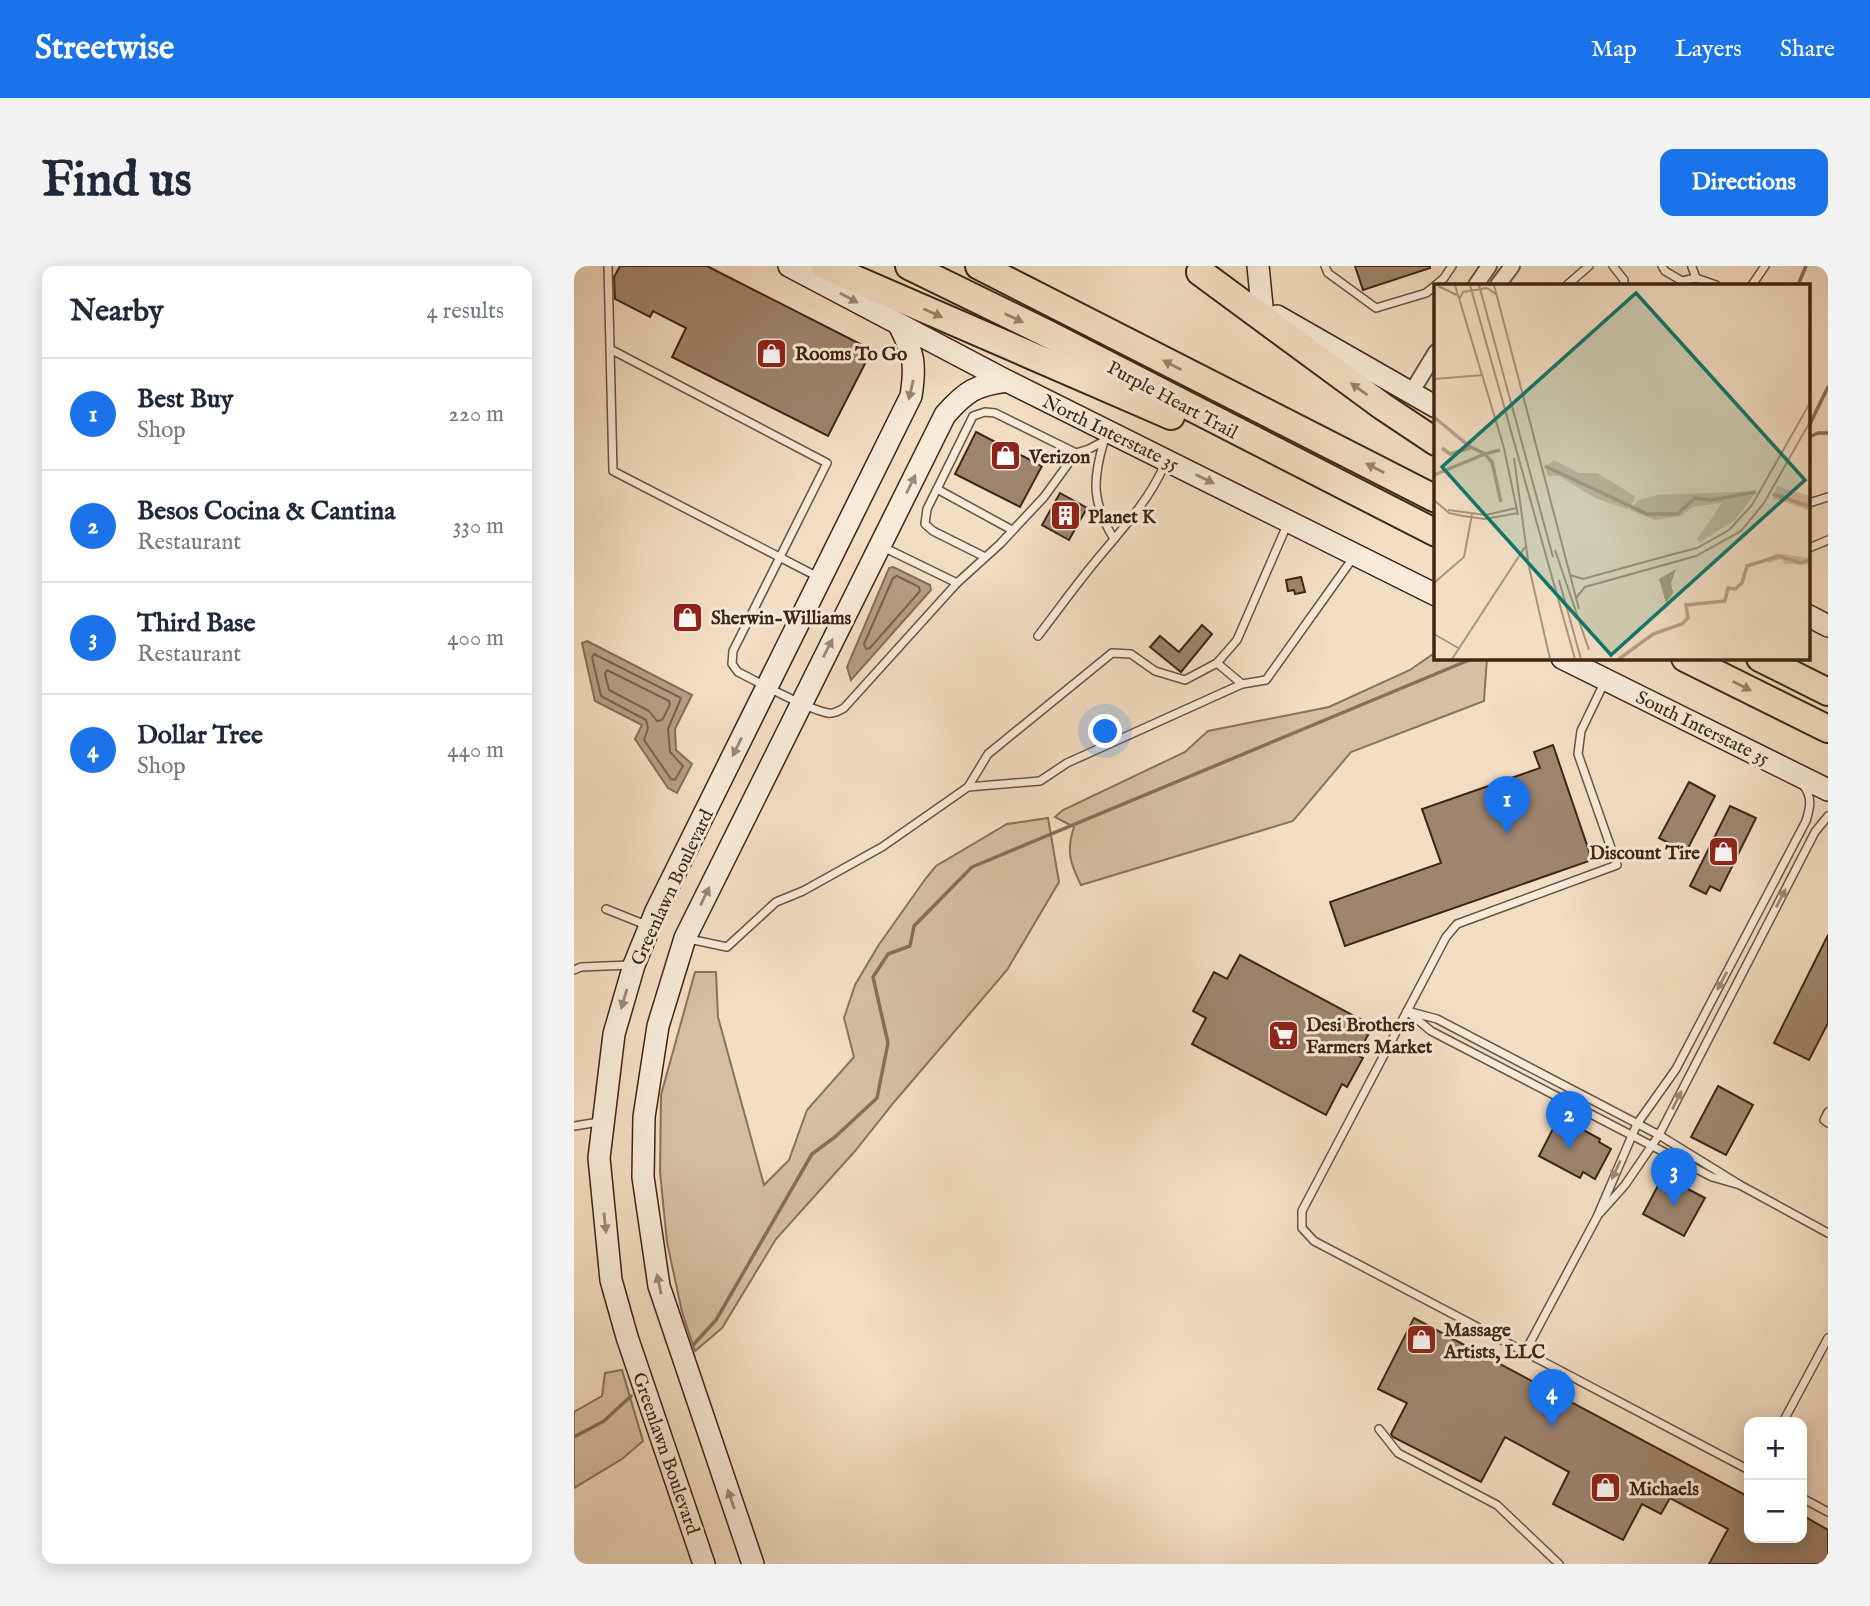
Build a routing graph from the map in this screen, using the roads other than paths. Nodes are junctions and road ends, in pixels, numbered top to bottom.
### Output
1 (608, 266) edge
2 (789, 266) edge
3 (825, 266) edge
4 (909, 266) edge
5 (979, 266) edge
6 (1258, 266) edge
7 (1325, 266) edge
8 (1452, 266) edge
9 (1489, 266) edge
10 (1512, 266) edge
11 (1589, 266) edge
12 (1613, 266) edge
13 (1662, 266) edge
14 (1765, 266) edge
15 (1692, 267) edge
16 (1195, 269) edge
17 (1696, 278) junction
18 (1437, 284) edge
19 (1477, 284) edge
20 (1500, 284) edge
21 (1568, 284) edge
22 (1624, 284) edge
23 (1713, 284) edge
24 (1753, 284) edge
25 (1434, 287) edge
26 (1262, 306) junction
27 (899, 326) junction
28 (610, 349) junction
29 (1434, 355) edge
30 (1007, 380) junction
31 (1411, 393) junction
32 (1434, 402) edge
33 (1105, 435) junction
34 (1434, 441) edge
35 (1076, 453) junction
36 (1167, 460) junction
37 (1303, 467) junction
38 (937, 489) junction
39 (1434, 498) edge
40 (1828, 498) edge
41 (1811, 502) edge
42 (1289, 521) junction
43 (1012, 530) junction
44 (1434, 532) edge
45 (1114, 539) junction
46 (1828, 541) edge
47 (880, 545) junction
48 (1811, 547) edge
49 (1356, 554) junction
50 (780, 557) junction
51 (985, 557) junction
52 (820, 578) junction
53 (957, 583) junction
54 (1434, 593) edge
55 (1811, 617) edge
56 (1828, 626) edge
57 (1038, 636) dead end
58 (1689, 660) edge
59 (1764, 660) edge
60 (1780, 660) edge
61 (1569, 662) edge
62 (1217, 663) junction
63 (1606, 680) junction
64 (1242, 684) junction
65 (767, 685) junction
66 (1828, 691) edge
67 (801, 702) junction
68 (1828, 729) edge
69 (1790, 769) junction
70 (968, 787) junction
71 (1828, 790) edge
72 (1828, 816) edge
73 (606, 909) dead end
74 (650, 927) junction
75 (685, 938) junction
76 (634, 965) junction
77 (574, 970) edge
78 (1407, 1011) junction
79 (1828, 1112) edge
80 (603, 1121) junction
81 (1828, 1123) edge
82 (1637, 1124) junction
83 (574, 1126) edge
84 (1659, 1135) junction
85 (1632, 1136) junction
86 (1652, 1146) junction
87 (1740, 1185) junction
88 (1597, 1217) junction
89 (1828, 1233) edge
90 (1828, 1338) edge
91 (1525, 1352) junction
92 (1786, 1417) edge
93 (1379, 1429) dead end
94 (1744, 1467) edge
95 (1807, 1501) edge
96 (1828, 1512) edge
97 (704, 1564) edge
98 (753, 1564) edge
99 (1559, 1564) edge

1 - 28 lane
2 -> 27 main road, North Interstate 35
3 -> 37 highway
4 -> 37 highway, Purple Heart Trail
39 -> 5 highway, Purple Heart Trail
6 - 26 main road
7 - 25 lane
8 - 18 lane
9 - 19 street
10 - 20 street
11 - 21 lane
12 - 22 lane
13 - 17 lane
14 - 24 lane
15 - 17 lane
16 - 26 main road
34 -> 16 highway
17 - 23 lane
26 - 31 main road
27 - 30 main road, North Interstate 35
27 -> 52 main road, Greenlawn Boulevard
28 - 50 lane
28 - 50 lane
29 - 31 street
30 - 33 main road, North Interstate 35
47 -> 30 main road, Greenlawn Boulevard
31 - 32 main road
33 - 35 lane
33 - 36 main road, North Interstate 35
33 - 45 lane
35 - 38 lane
35 - 43 lane
36 -> 42 main road, North Interstate 35
36 - 45 lane
37 - 44 highway, Purple Heart Trail
38 - 43 lane
38 - 51 lane
40 - 41 lane
42 - 49 main road, North Interstate 35
42 - 62 lane
43 - 51 lane
45 - 57 lane
46 - 48 lane
47 - 53 lane
67 -> 47 main road, Greenlawn Boulevard
49 - 54 main road, North Interstate 35
49 - 64 lane
50 - 52 lane
50 - 65 lane
51 - 53 lane
52 - 65 main road, Greenlawn Boulevard
53 - 67 lane
55 - 56 main road
58 -> 68 highway
59 - 66 highway
60 - 66 highway
61 - 63 main road, South Interstate 35
62 - 64 lane
62 - 70 lane
63 - 69 main road, South Interstate 35
63 - 78 lane
64 - 70 lane
65 - 67 lane
65 -> 74 main road, Greenlawn Boulevard
75 -> 67 main road, Greenlawn Boulevard
69 - 71 main road, South Interstate 35
69 -> 82 lane
70 - 75 lane
84 -> 72 lane
73 - 74 lane
74 - 76 main road, Greenlawn Boulevard
98 -> 75 main road, Greenlawn Boulevard
76 - 77 lane
76 -> 80 main road, Greenlawn Boulevard
78 - 82 lane
78 - 85 lane
78 - 91 lane
79 - 81 lane
80 - 83 lane
80 -> 97 main road, Greenlawn Boulevard
82 - 84 lane
82 - 85 lane
84 - 86 lane
84 - 87 lane
85 - 86 lane
85 -> 88 lane
86 - 87 lane
86 - 88 lane
87 - 89 lane
88 - 91 lane
90 - 92 lane
91 - 94 lane
93 - 99 lane
95 - 96 lane

